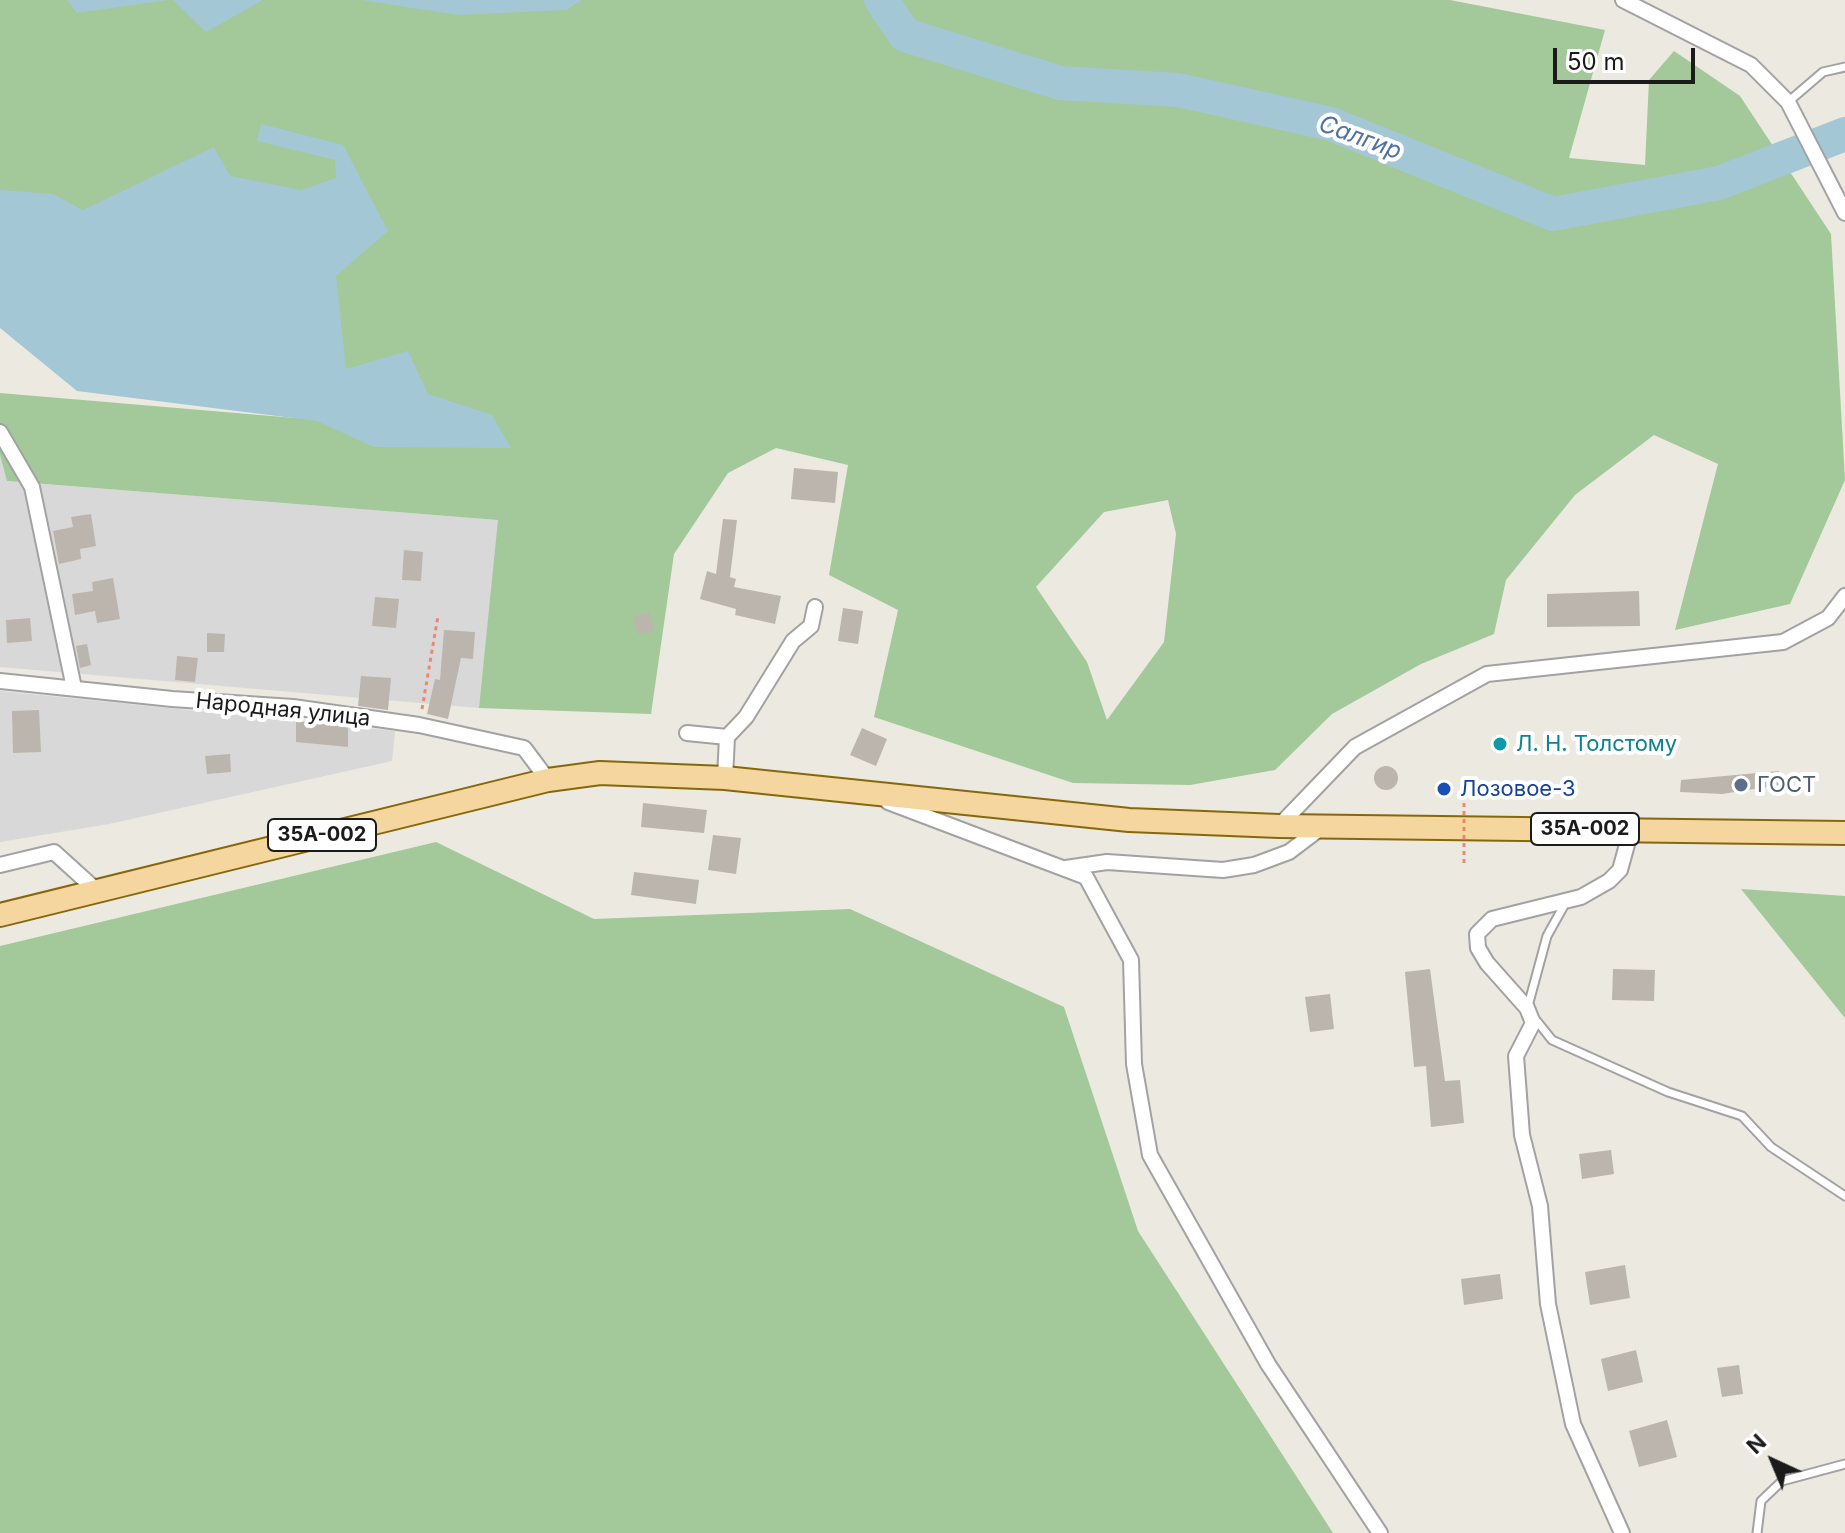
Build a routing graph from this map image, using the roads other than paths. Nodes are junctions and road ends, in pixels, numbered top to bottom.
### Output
1 (1623, 0) edge
2 (1845, 67) edge
3 (1788, 102) junction
4 (1836, 185) edge
5 (1845, 213) edge
6 (0, 432) edge
7 (1845, 596) edge
8 (815, 607) dead end
9 (0, 681) edge
10 (74, 688) junction
11 (687, 733) dead end
12 (727, 737) junction
13 (725, 778) junction
14 (548, 780) junction
15 (861, 792) junction
16 (1279, 826) junction
17 (1324, 826) junction
18 (1631, 830) junction
19 (1845, 833) edge
20 (0, 865) edge
21 (1062, 868) junction
22 (96, 890) junction
23 (1567, 900) junction
24 (0, 915) edge
25 (1527, 1008) junction
26 (1845, 1196) edge
27 (1845, 1464) edge
28 (1380, 1533) edge
29 (1622, 1533) edge
30 (1757, 1533) edge

1 - 3 street
2 - 3 lane
3 - 4 street
4 - 5 street
6 - 10 street
7 - 16 street
8 - 12 street
9 - 10 street, Народная улица
10 - 14 street, Народная улица
11 - 12 street
12 - 13 street
13 - 14 main road, 35А-002
13 - 15 main road, 35А-002
14 - 22 main road, 35А-002
15 - 16 main road, 35А-002
15 - 21 street
16 - 17 main road, 35А-002
17 - 18 main road, 35А-002
17 - 21 street
18 - 19 main road, 35А-002
18 - 23 street
20 - 22 street
21 - 28 street
22 - 24 main road, 35А-002
23 - 25 lane
23 - 25 street
25 - 26 lane
25 - 29 street
27 - 30 lane

